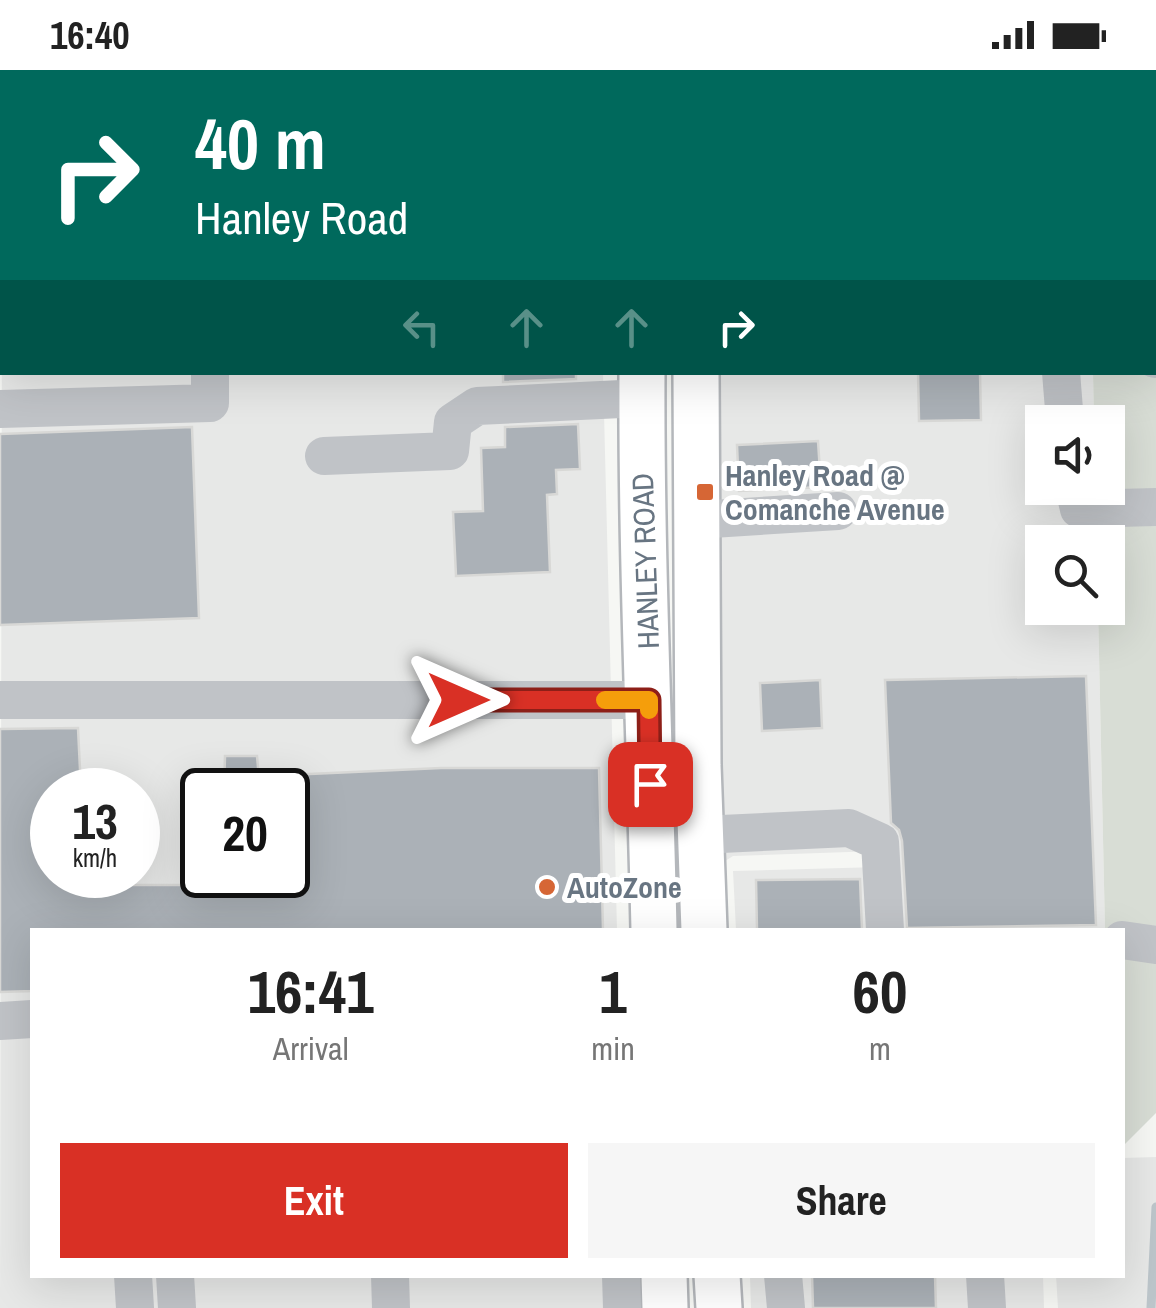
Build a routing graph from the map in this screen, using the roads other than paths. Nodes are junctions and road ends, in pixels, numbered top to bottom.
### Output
1 (210, 375) edge
2 (696, 375) edge
3 (1061, 375) edge
4 (642, 385) edge
5 (1064, 405) edge
6 (0, 409) edge
7 (324, 456) dead end
8 (1078, 505) edge
9 (1156, 507) edge
10 (838, 511) dead end
11 (696, 520) junction
12 (0, 700) edge
13 (649, 700) junction
14 (700, 835) junction
15 (654, 928) edge
16 (704, 928) edge
17 (885, 928) edge
18 (1125, 940) edge
19 (1156, 945) edge
20 (30, 1020) edge
21 (0, 1021) edge
22 (133, 1278) edge
23 (176, 1278) edge
24 (390, 1278) edge
25 (620, 1278) edge
26 (664, 1278) edge
27 (717, 1278) edge
28 (783, 1278) edge
29 (986, 1278) edge
30 (135, 1308) edge
31 (176, 1308) edge
32 (391, 1308) edge
33 (622, 1308) edge
34 (666, 1308) edge
35 (718, 1308) edge
36 (786, 1308) edge
37 (987, 1308) edge

1 - 6 lane
2 - 11 main road, HANLEY ROAD
3 - 5 lane
4 - 7 lane
4 - 13 main road, HANLEY ROAD
8 - 9 lane
10 - 11 lane
11 - 14 main road, HANLEY ROAD
12 - 13 lane
13 - 15 main road, HANLEY ROAD
14 - 16 main road, HANLEY ROAD
14 - 17 lane
18 - 19 lane
20 - 21 lane
22 - 30 lane
23 - 31 lane
24 - 32 lane
25 - 33 lane
26 - 34 main road
27 - 35 main road
28 - 36 lane
29 - 37 lane

